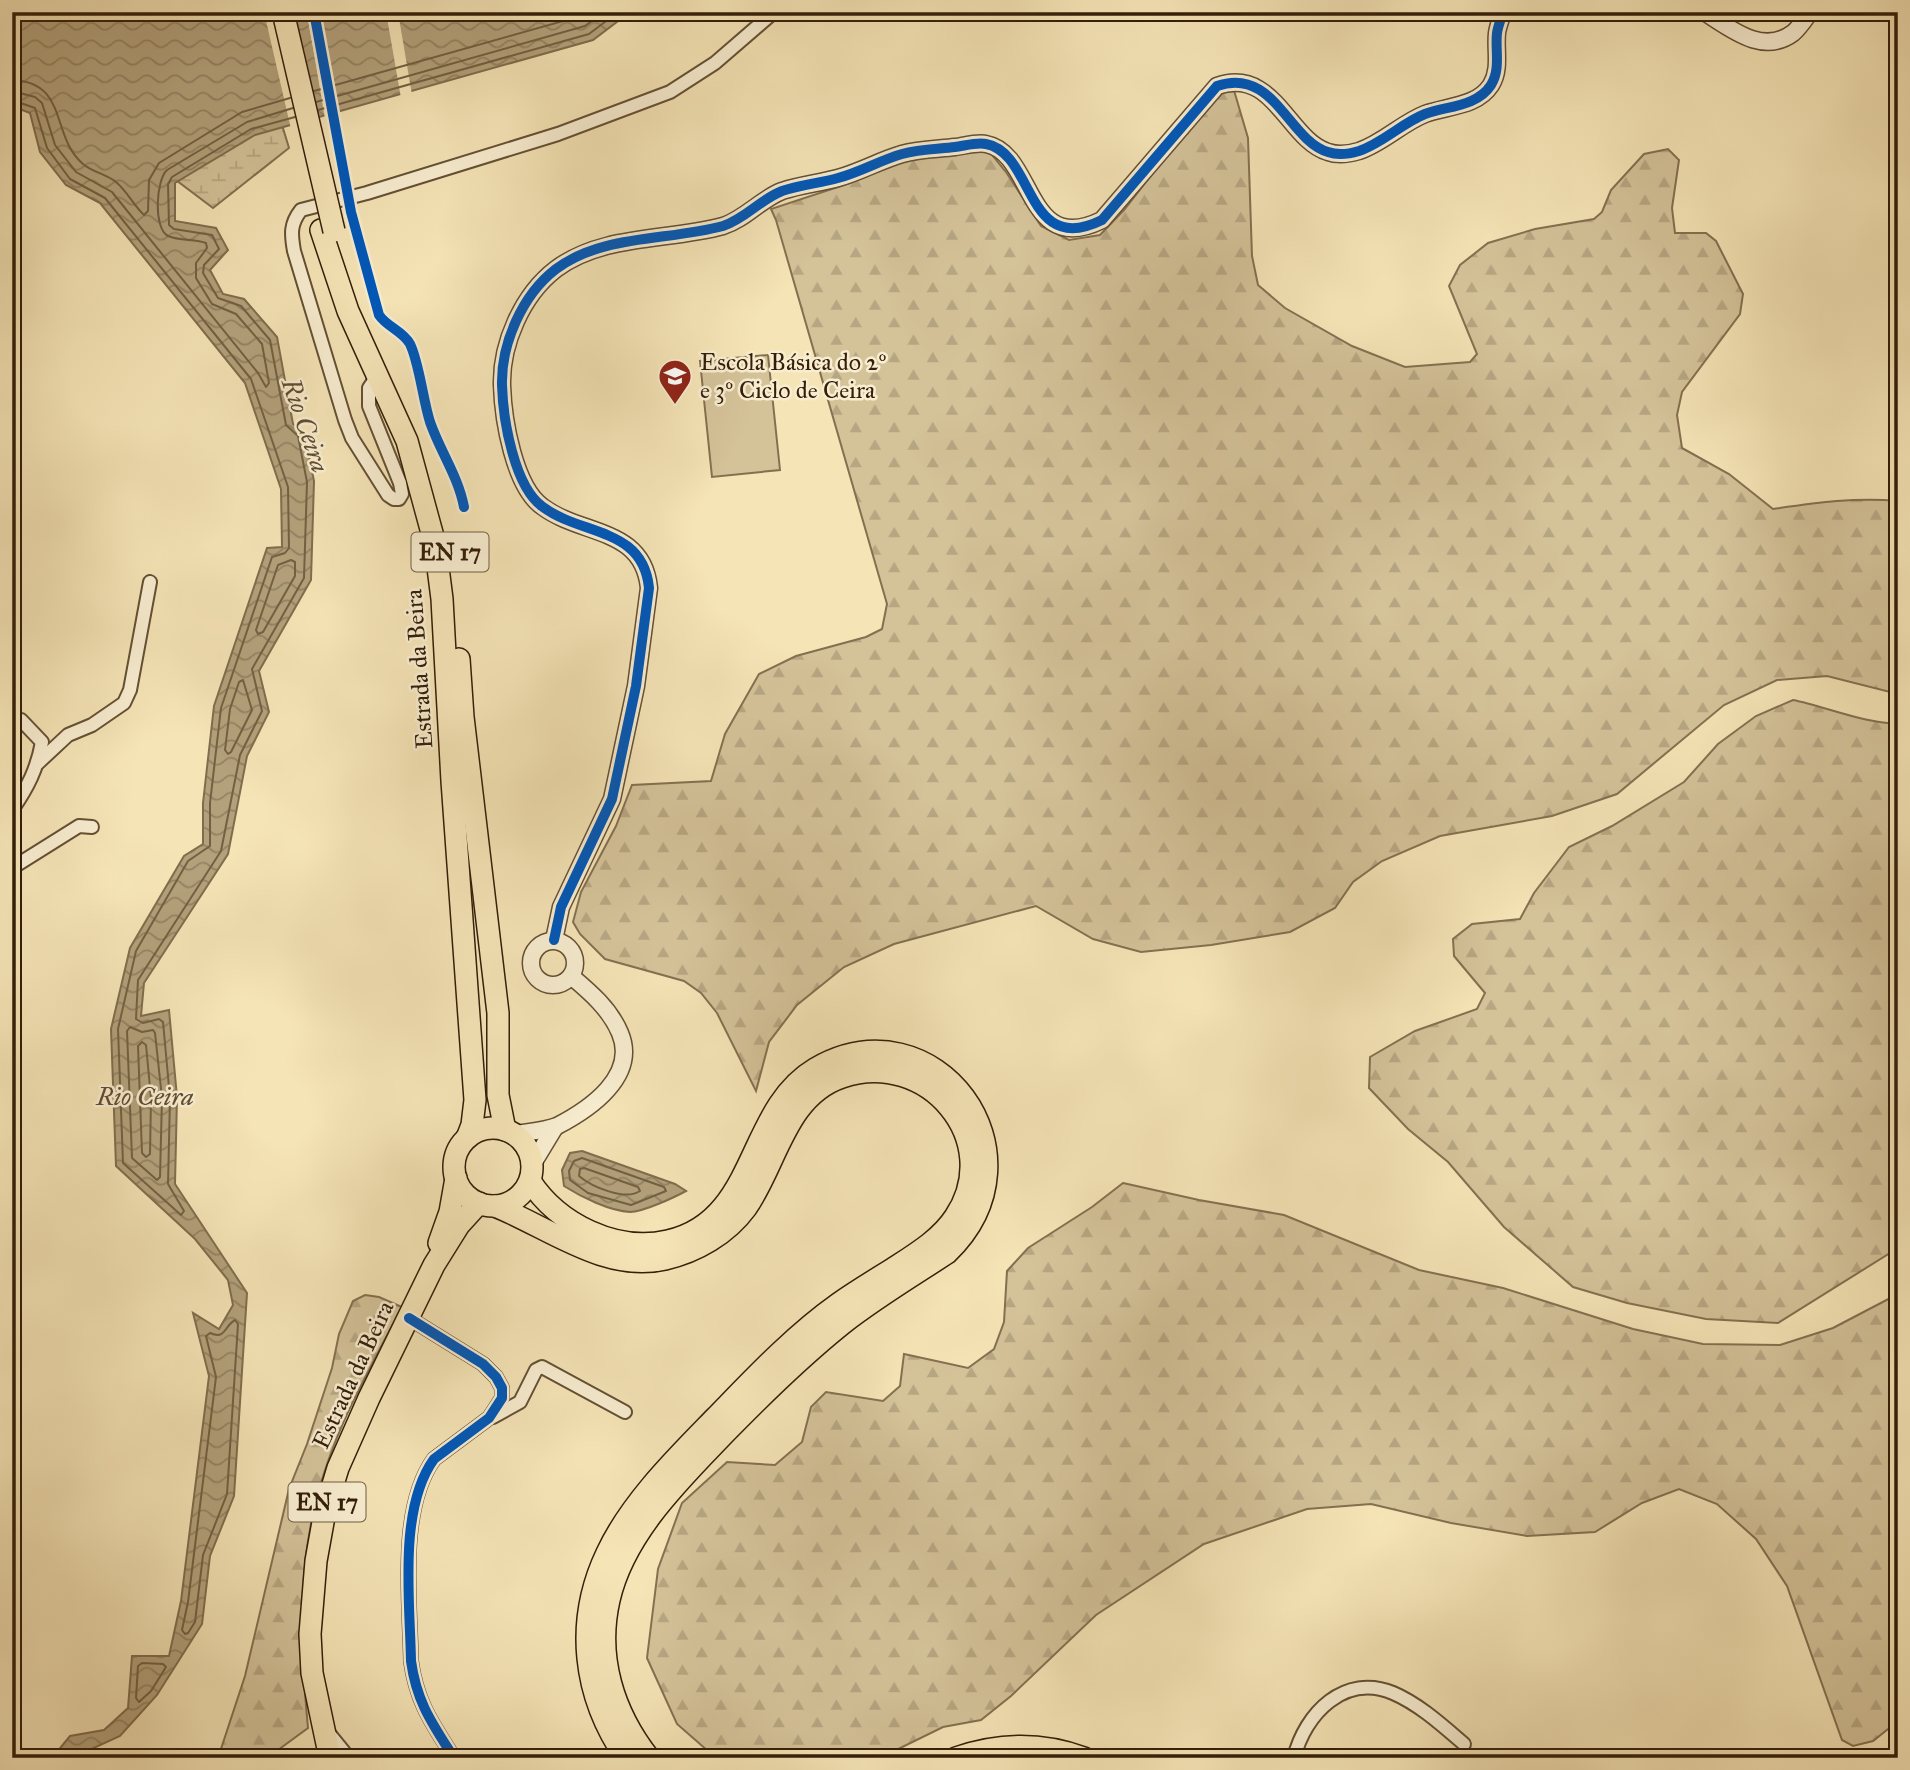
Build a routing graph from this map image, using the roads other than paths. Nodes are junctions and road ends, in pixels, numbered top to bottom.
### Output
1 (272, 12) edge
2 (283, 12) edge
3 (774, 12) edge
4 (1503, 12) edge
5 (1704, 12) edge
6 (1810, 12) edge
7 (327, 231) junction
8 (377, 376) junction
9 (149, 582) dead end
10 (12, 719) edge
11 (38, 763) junction
12 (12, 810) edge
13 (92, 827) dead end
14 (12, 868) edge
15 (554, 940) junction
16 (571, 976) junction
17 (555, 1127) junction
18 (510, 1132) junction
19 (467, 1138) junction
20 (531, 1173) junction
21 (456, 1178) junction
22 (487, 1205) junction
23 (434, 1265) junction
24 (409, 1318) junction
25 (625, 1412) dead end
26 (489, 1419) junction
27 (325, 1728) junction
28 (1464, 1744) dead end
29 (449, 1750) dead end
30 (330, 1758) edge
31 (349, 1758) edge
32 (626, 1758) edge
33 (649, 1758) edge
34 (956, 1758) edge
35 (1084, 1758) edge
36 (1294, 1758) edge

1 - 7 main road, Estrada da Beira / EN 17
2 - 7 main road, Estrada da Beira / EN 17, bridge
3 - 8 street
4 - 15 street
5 - 6 street
7 - 8 main road, Estrada da Beira / EN 17
7 - 18 main road, Estrada da Beira / EN 17
8 - 19 main road, Estrada da Beira / EN 17
9 - 11 street
10 - 11 street
11 - 12 street
13 - 14 street
15 - 16 street
15 - 16 street
16 - 17 street
17 - 18 street
17 - 20 street
18 - 19 main road
18 - 20 main road
19 - 21 main road
20 - 22 main road
20 - 33 main road
21 - 22 main road
21 - 23 main road, Estrada da Beira / EN 17
22 - 23 main road, Estrada da Beira / EN 17
22 - 32 main road
23 - 24 main road, Estrada da Beira / EN 17
24 - 26 street
24 - 27 main road, Estrada da Beira / EN 17
25 - 26 street
26 - 29 street
27 - 30 main road, Estrada da Beira / EN 17
27 - 31 street
28 - 36 street
34 - 35 main road

